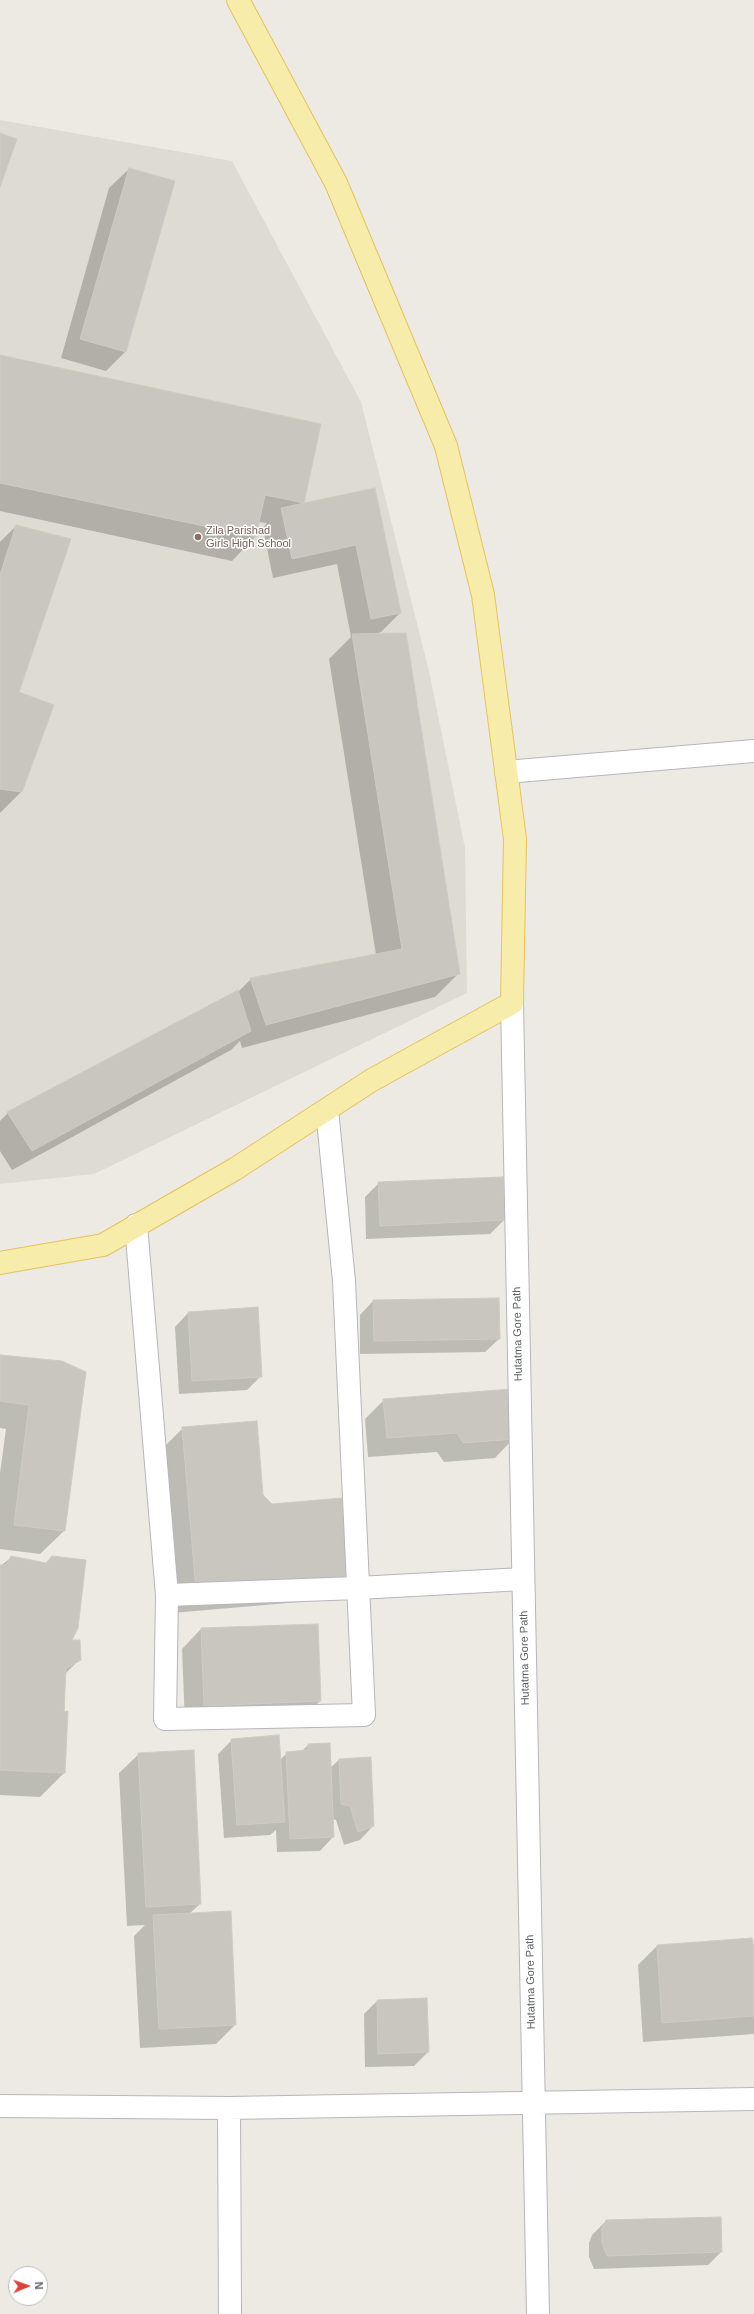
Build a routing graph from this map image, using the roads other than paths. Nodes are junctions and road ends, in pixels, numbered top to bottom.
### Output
1 (238, 0) edge
2 (754, 751) edge
3 (506, 772) junction
4 (512, 1003) junction
5 (326, 1110) junction
6 (136, 1225) junction
7 (0, 1263) edge
8 (523, 1579) junction
9 (358, 1588) junction
10 (167, 1595) junction
11 (754, 2099) edge
12 (533, 2102) junction
13 (0, 2106) edge
14 (229, 2108) junction
15 (230, 2314) edge
16 (538, 2314) edge

1 - 3 main road
2 - 3 street
3 - 4 main road
4 - 5 main road
4 - 8 street, Hutatma Gore Path
5 - 6 main road
5 - 9 street
6 - 7 main road
6 - 10 street
8 - 9 street
8 - 12 street, Hutatma Gore Path
9 - 10 street
9 - 10 street
11 - 12 street
12 - 14 street
12 - 16 street, Hutatma Gore Path
13 - 14 street
14 - 15 street

